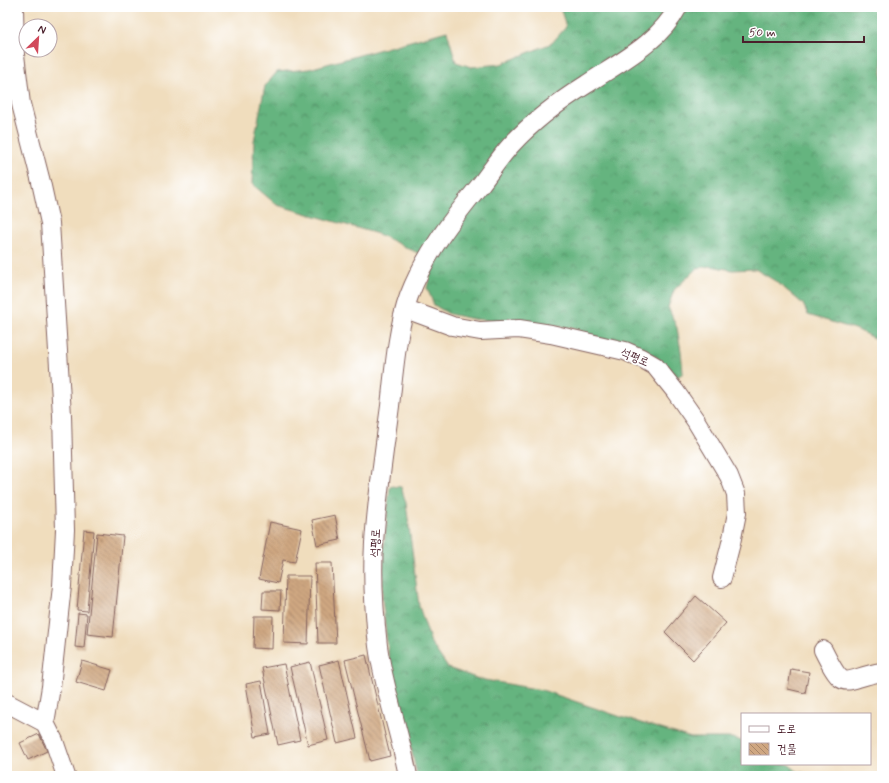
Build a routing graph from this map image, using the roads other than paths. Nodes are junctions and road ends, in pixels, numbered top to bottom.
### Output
1 (14, 7) edge
2 (678, 7) edge
3 (406, 309) junction
4 (722, 578) dead end
5 (823, 650) dead end
6 (882, 672) edge
7 (7, 702) edge
8 (45, 723) junction
9 (66, 776) edge
10 (408, 776) edge

1 - 8 street
2 - 3 street, 석평로
3 - 4 street, 석평로
3 - 10 street, 석평로
5 - 6 street
7 - 8 street
8 - 9 street

